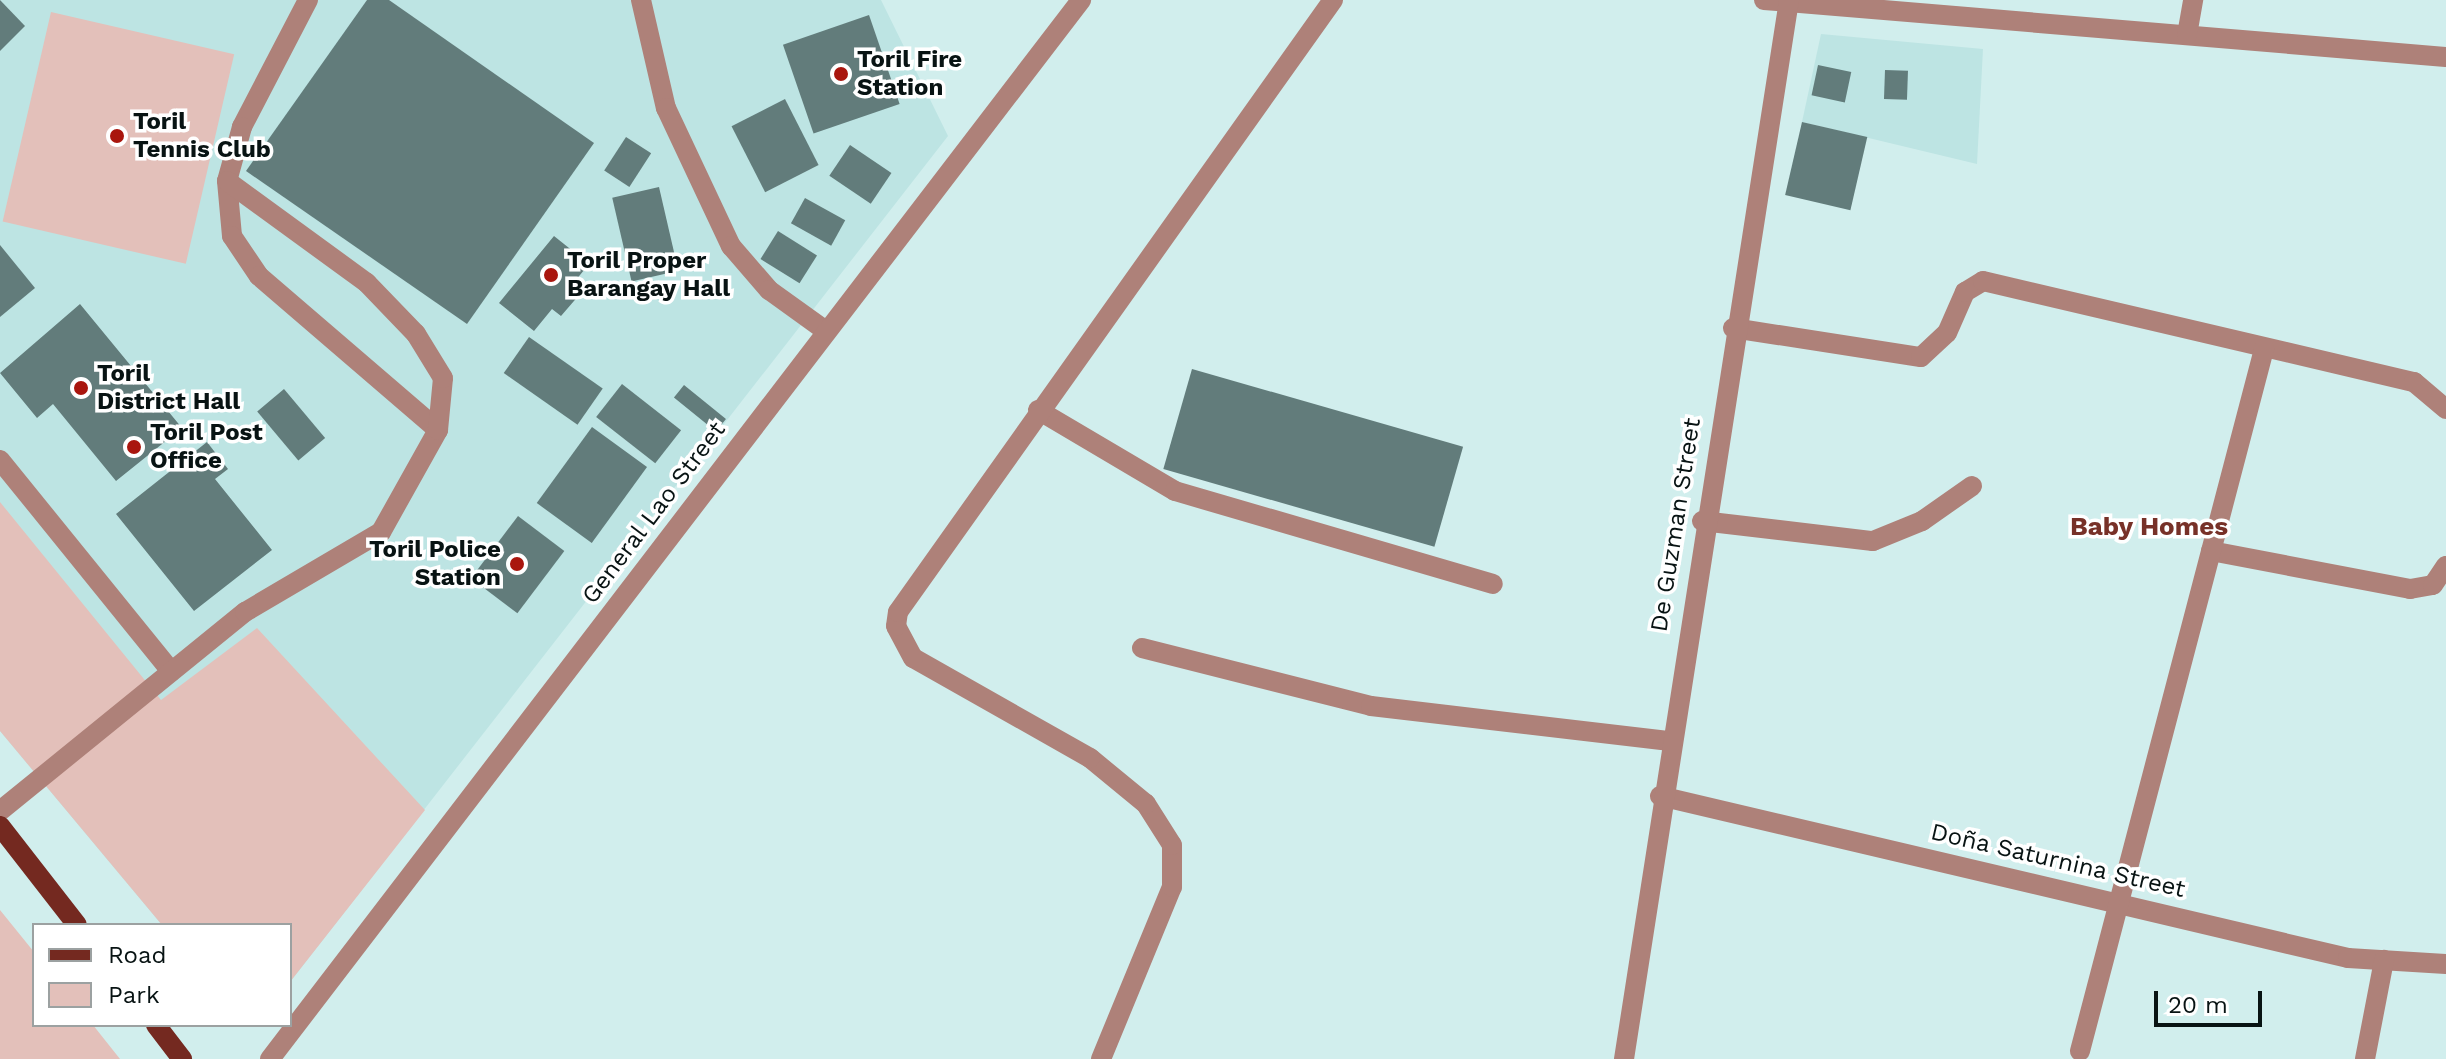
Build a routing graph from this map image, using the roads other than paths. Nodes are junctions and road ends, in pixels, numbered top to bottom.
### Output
1 (308, 0) edge
2 (641, 0) edge
3 (1081, 0) edge
4 (1333, 0) edge
5 (1764, 0) edge
6 (1788, 0) edge
7 (2193, 0) edge
8 (2187, 35) junction
9 (2446, 57) edge
10 (227, 181) junction
11 (1733, 328) junction
12 (826, 331) junction
13 (2264, 349) junction
14 (2446, 409) edge
15 (1038, 410) junction
16 (438, 430) junction
17 (1, 463) edge
18 (1972, 486) dead end
19 (1702, 521) junction
20 (2211, 551) junction
21 (2446, 566) edge
22 (1493, 584) dead end
23 (1142, 648) dead end
24 (171, 671) junction
25 (1668, 741) junction
26 (1660, 796) junction
27 (0, 811) edge
28 (0, 826) edge
29 (2117, 900) junction
30 (75, 923) edge
31 (2384, 960) junction
32 (2446, 964) edge
33 (158, 1027) edge
34 (2080, 1051) dead end
35 (182, 1059) edge
36 (270, 1059) edge
37 (1101, 1059) edge
38 (1624, 1059) edge
39 (2365, 1059) edge

1 - 10 street
2 - 12 street
3 - 12 street, General Lao Street
4 - 15 street
5 - 6 street
6 - 8 street
6 - 11 street, De Guzman Street
7 - 8 street
8 - 9 street
10 - 16 street
10 - 16 street
11 - 13 street
11 - 19 street, De Guzman Street
12 - 36 street, General Lao Street
13 - 14 street
13 - 20 street
15 - 22 street
15 - 37 street
16 - 24 street
17 - 24 street
18 - 19 street
19 - 25 street, De Guzman Street
20 - 21 street
20 - 29 street
23 - 25 street
24 - 27 street
25 - 26 street, De Guzman Street
26 - 29 street, Doña Saturnina Street
26 - 38 street, De Guzman Street
28 - 30 main road
29 - 31 street, Doña Saturnina Street
29 - 34 street
31 - 32 street, Doña Saturnina Street
31 - 39 street
33 - 35 main road

